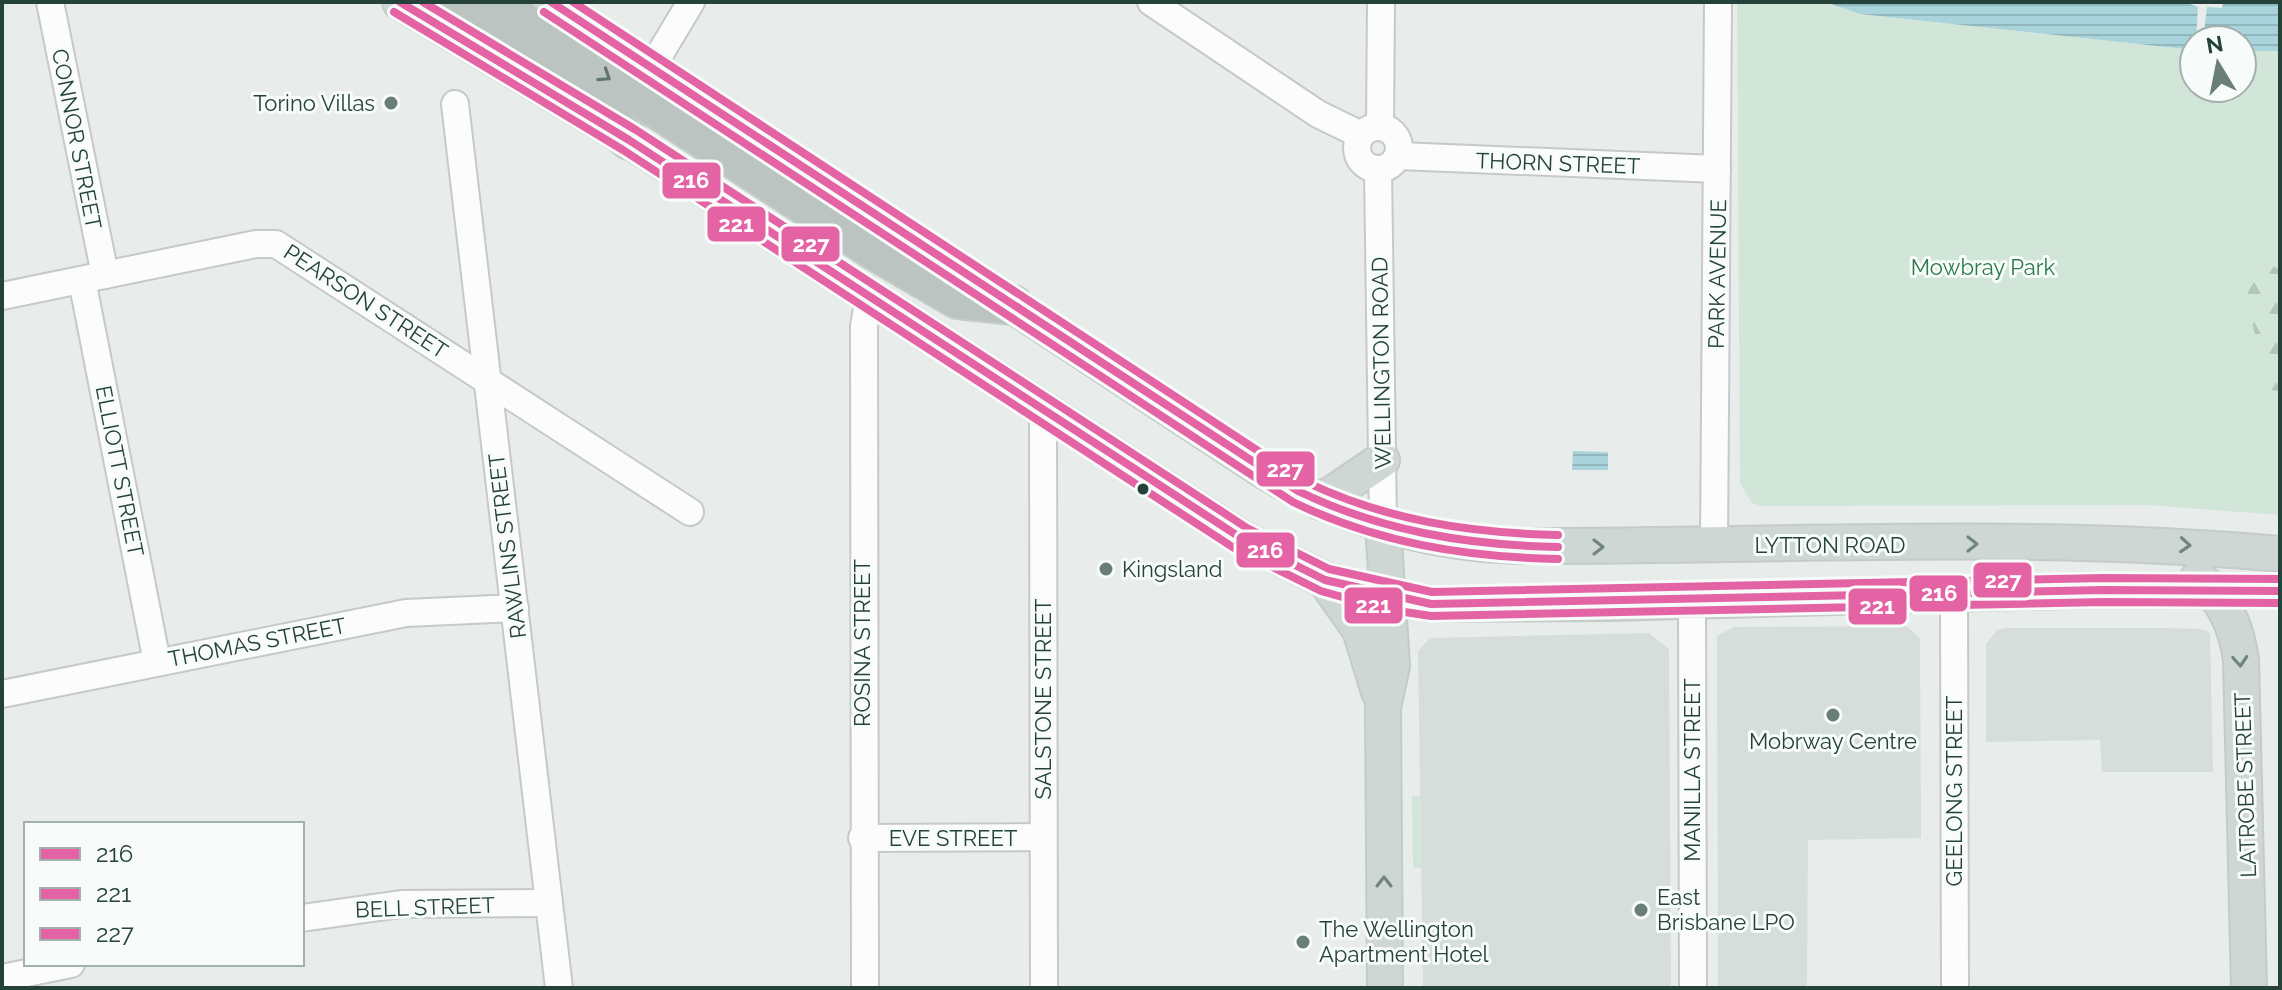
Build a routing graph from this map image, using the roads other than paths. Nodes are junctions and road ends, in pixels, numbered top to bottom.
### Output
1 (50, 2) edge
2 (400, 2) edge
3 (448, 2) edge
4 (493, 2) edge
5 (551, 2) edge
6 (1151, 2) edge
7 (1381, 2) edge
8 (1718, 2) edge
9 (682, 5) edge
10 (652, 67) junction
11 (455, 104) dead end
12 (1370, 131) junction
13 (629, 140) junction
14 (1389, 162) junction
15 (1717, 169) junction
16 (93, 278) junction
17 (2, 296) edge
18 (869, 298) junction
19 (1013, 305) junction
20 (487, 379) junction
21 (1043, 411) junction
22 (1382, 460) junction
23 (1320, 502) junction
24 (690, 512) dead end
25 (1383, 525) junction
26 (2107, 543) junction
27 (1714, 546) junction
28 (2280, 554) edge
29 (1325, 580) junction
30 (2212, 590) junction
31 (2280, 591) edge
32 (1954, 593) junction
33 (1388, 597) junction
34 (1692, 601) junction
35 (515, 608) junction
36 (157, 662) junction
37 (2, 694) edge
38 (1383, 708) junction
39 (1043, 837) junction
40 (862, 838) junction
41 (549, 903) junction
42 (304, 918) edge
43 (61, 966) edge
44 (2, 978) edge
45 (559, 988) edge
46 (865, 988) edge
47 (1044, 988) edge
48 (1385, 988) edge
49 (1693, 988) edge
50 (1955, 988) edge
51 (2249, 988) edge

1 - 16 street, CONNOR STREET
2 - 13 main road
3 - 13 highway
4 -> 19 highway
5 - 10 main road, LYTTON ROAD
6 - 12 street
7 - 12 street
8 - 15 street, PARK AVENUE
9 - 10 street
10 - 19 main road, LYTTON ROAD
11 - 20 street, RAWLINS STREET
12 - 14 street
12 - 14 street
13 - 18 main road
14 - 15 street, THORN STREET
14 - 22 street, WELLINGTON ROAD
15 - 27 street, PARK AVENUE
16 - 17 street, PEARSON STREET
16 - 20 street, PEARSON STREET
16 - 36 street, ELLIOTT STREET
18 - 21 main road
18 - 40 street, ROSINA STREET
19 - 23 main road, LYTTON ROAD
20 - 24 street, PEARSON STREET
20 - 35 street, RAWLINS STREET
21 - 29 main road
21 - 39 street, SALSTONE STREET
22 - 23 main road
22 - 25 street, WELLINGTON ROAD
23 - 25 main road, LYTTON ROAD
25 -> 27 main road, LYTTON ROAD
25 - 33 main road, WELLINGTON ROAD
27 -> 26 main road, LYTTON ROAD
26 -> 28 main road, LYTTON ROAD
26 - 30 main road
29 - 33 main road
29 - 38 main road
30 - 31 main road
30 - 32 main road
30 -> 51 main road, LATROBE STREET
32 - 34 main road
32 - 50 street, GEELONG STREET
33 - 34 main road
33 - 38 main road, WELLINGTON ROAD
34 - 49 street, MANILLA STREET
35 - 36 street, THOMAS STREET
35 - 41 street, RAWLINS STREET
36 - 37 street, THOMAS STREET
48 -> 38 main road, WELLINGTON ROAD
39 - 40 street, EVE STREET
39 - 47 street, SALSTONE STREET
40 - 46 street, ROSINA STREET
41 - 42 street, BELL STREET
41 - 45 street, RAWLINS STREET
43 - 44 street

